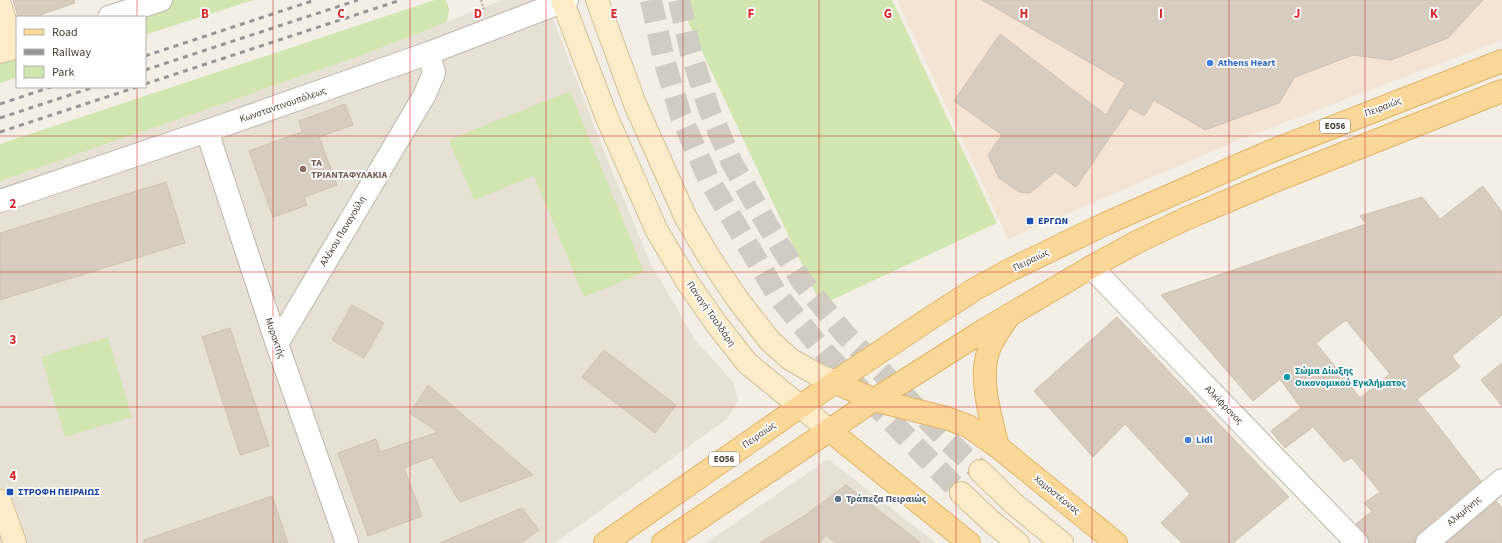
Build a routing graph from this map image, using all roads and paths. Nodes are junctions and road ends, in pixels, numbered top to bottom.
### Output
1 (161, 0) edge
2 (597, 0) edge
3 (564, 1) edge
4 (0, 5) edge
5 (112, 16) edge
6 (10, 49) edge
7 (429, 53) junction
8 (1502, 61) edge
9 (1502, 91) edge
10 (207, 131) junction
11 (0, 201) edge
12 (1092, 267) junction
13 (1008, 316) junction
14 (277, 344) junction
15 (835, 382) junction
16 (874, 400) junction
17 (800, 407) junction
18 (829, 430) junction
19 (998, 447) junction
20 (980, 471) tunnel mouth
21 (1502, 480) edge
22 (961, 493) tunnel mouth
23 (0, 502) edge
24 (15, 543) edge
25 (347, 543) edge
26 (605, 543) edge
27 (663, 543) edge
28 (969, 543) edge
29 (1018, 543) edge
30 (1062, 543) edge
31 (1116, 543) edge
32 (1357, 543) edge
33 (1427, 543) edge

1 - 5 street
2 - 15 street
3 - 7 street, Κωνσταντινουπόλεως
3 - 17 street, Παναγή Τσαλδάρη
4 - 6 street
7 - 10 street, Κωνσταντινουπόλεως
7 - 14 street, Αλέκου Παναγούλη
8 - 15 main road, Πειραιώς / ΕΟ56
9 - 12 main road
10 - 11 street, Κωνσταντινουπόλεως
10 - 14 street, Μυρακτής
12 - 13 main road
12 - 32 street, Αλκίφρονος
13 - 16 main road
13 - 19 main road
14 - 25 street, Μυρακτής
15 - 16 main road, Χαμοστέρνας
15 - 17 main road, Πειραιώς / ΕΟ56
16 - 18 main road
16 - 19 main road, Χαμοστέρνας
17 - 18 street, Παναγή Τσαλδάρη
17 - 26 main road, Πειραιώς / ΕΟ56
18 - 27 main road
18 - 28 main road, Παναγή Τσαλδάρη
19 - 31 main road, Χαμοστέρνας
20 - 30 street
21 - 33 street, Αλκμήνης
22 - 29 street
23 - 24 street

